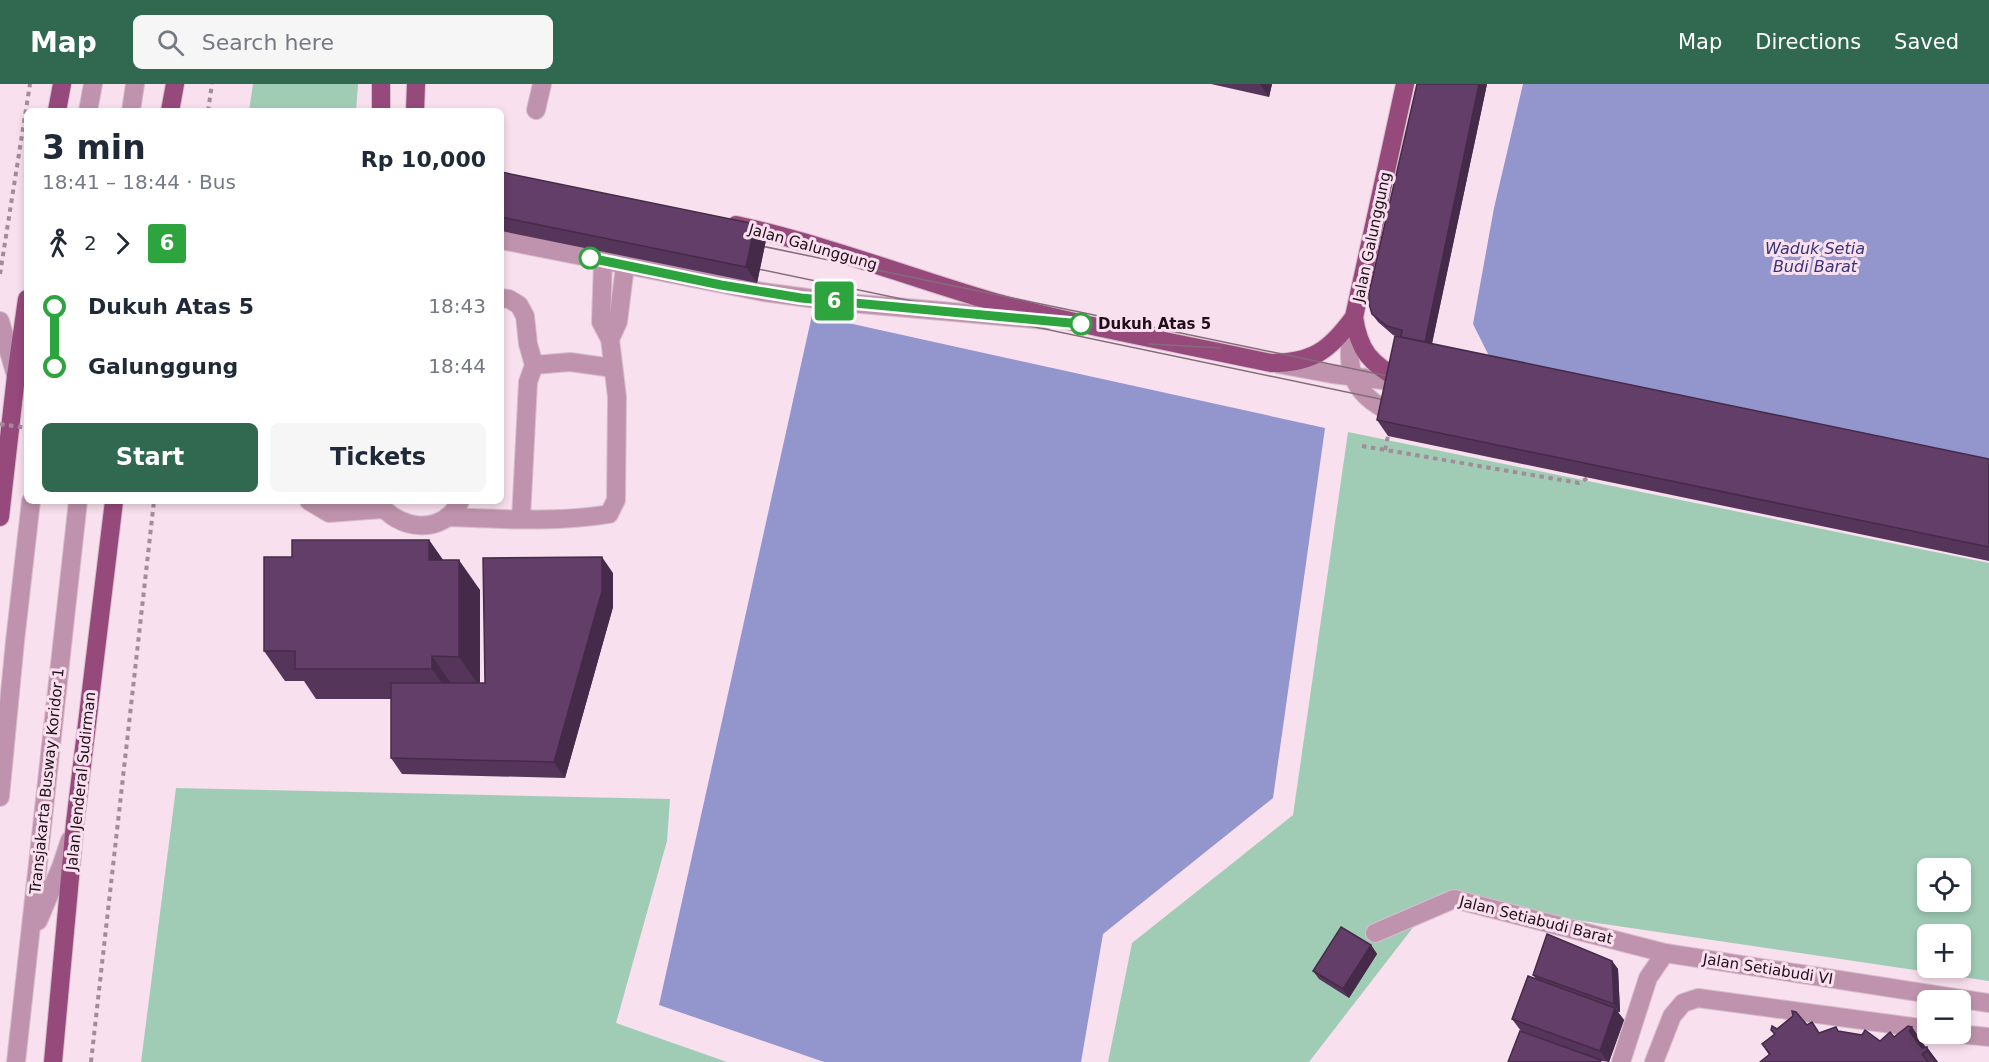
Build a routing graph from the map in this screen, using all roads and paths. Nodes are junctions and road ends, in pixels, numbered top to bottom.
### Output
1 (30, 84) edge
2 (62, 84) edge
3 (93, 84) edge
4 (135, 84) edge
5 (176, 84) edge
6 (212, 84) edge
7 (381, 84) edge
8 (416, 84) edge
9 (542, 84) edge
10 (1405, 84) edge
11 (26, 108) edge
12 (58, 108) edge
13 (89, 108) edge
14 (131, 108) edge
15 (171, 108) edge
16 (208, 108) edge
17 (381, 108) edge
18 (415, 108) edge
19 (536, 110) dead end
20 (24, 122) edge
21 (724, 223) edge
22 (504, 241) edge
23 (603, 261) junction
24 (625, 266) junction
25 (0, 274) edge
26 (504, 298) edge
27 (1354, 317) junction
28 (24, 320) edge
29 (0, 321) edge
30 (1086, 324) junction
31 (610, 339) junction
32 (1271, 363) junction
33 (534, 365) junction
34 (613, 368) junction
35 (16, 376) junction
36 (1353, 377) junction
37 (1400, 381) joint
38 (1393, 413) edge
39 (0, 424) edge
40 (24, 428) edge
41 (1388, 436) edge
42 (1362, 446) dead end
43 (1385, 450) junction
44 (1598, 472) edge
45 (31, 504) edge
46 (78, 504) edge
47 (114, 504) edge
48 (154, 504) edge
49 (314, 504) edge
50 (458, 504) edge
51 (381, 505) edge
52 (0, 517) edge
53 (447, 517) junction
54 (521, 519) junction
55 (0, 797) edge
56 (75, 823) junction
57 (1375, 933) dead end
58 (29, 948) junction
59 (1665, 953) junction
60 (1989, 1003) edge
61 (1917, 1028) edge
62 (1971, 1036) edge
63 (1989, 1038) edge
64 (16, 1062) edge
65 (53, 1062) edge
66 (91, 1062) edge
67 (1621, 1062) edge
68 (1654, 1062) edge

1 - 11 path
2 - 12 main road
3 - 13 street
4 - 14 street
5 - 15 main road
6 - 16 path
7 - 17 main road
8 - 18 main road
9 - 19 street
10 - 27 main road, Jalan Galunggung
20 - 25 path
21 - 30 main road, Jalan Galunggung
22 - 23 street, Jalan Galunggung
23 - 24 street, Jalan Galunggung
23 - 31 street
24 - 30 street, Jalan Galunggung
24 - 31 street
26 - 33 street
27 - 32 main road, Jalan Galunggung
27 - 36 street
27 - 37 main road
28 - 35 main road
29 - 35 street
30 - 32 main road, Jalan Galunggung
31 - 34 street
32 - 36 street
33 - 34 street
33 - 54 street
34 - 54 street
35 - 52 main road
36 - 37 street
36 - 38 street
39 - 40 path, bridge
41 - 43 path
42 - 43 path
43 - 44 path
45 - 55 street
46 - 58 street, Transjakarta Busway Koridor 1
47 - 56 main road, Jalan Jenderal Sudirman
48 - 66 path
49 - 51 street
50 - 53 street
51 - 53 street
53 - 54 street
56 - 58 street
56 - 65 main road, Jalan Jenderal Sudirman
57 - 59 street, Jalan Setiabudi Barat
58 - 64 street, Transjakarta Busway Koridor 1
59 - 60 street, Jalan Setiabudi VI
59 - 67 street
61 - 68 street
62 - 63 street

